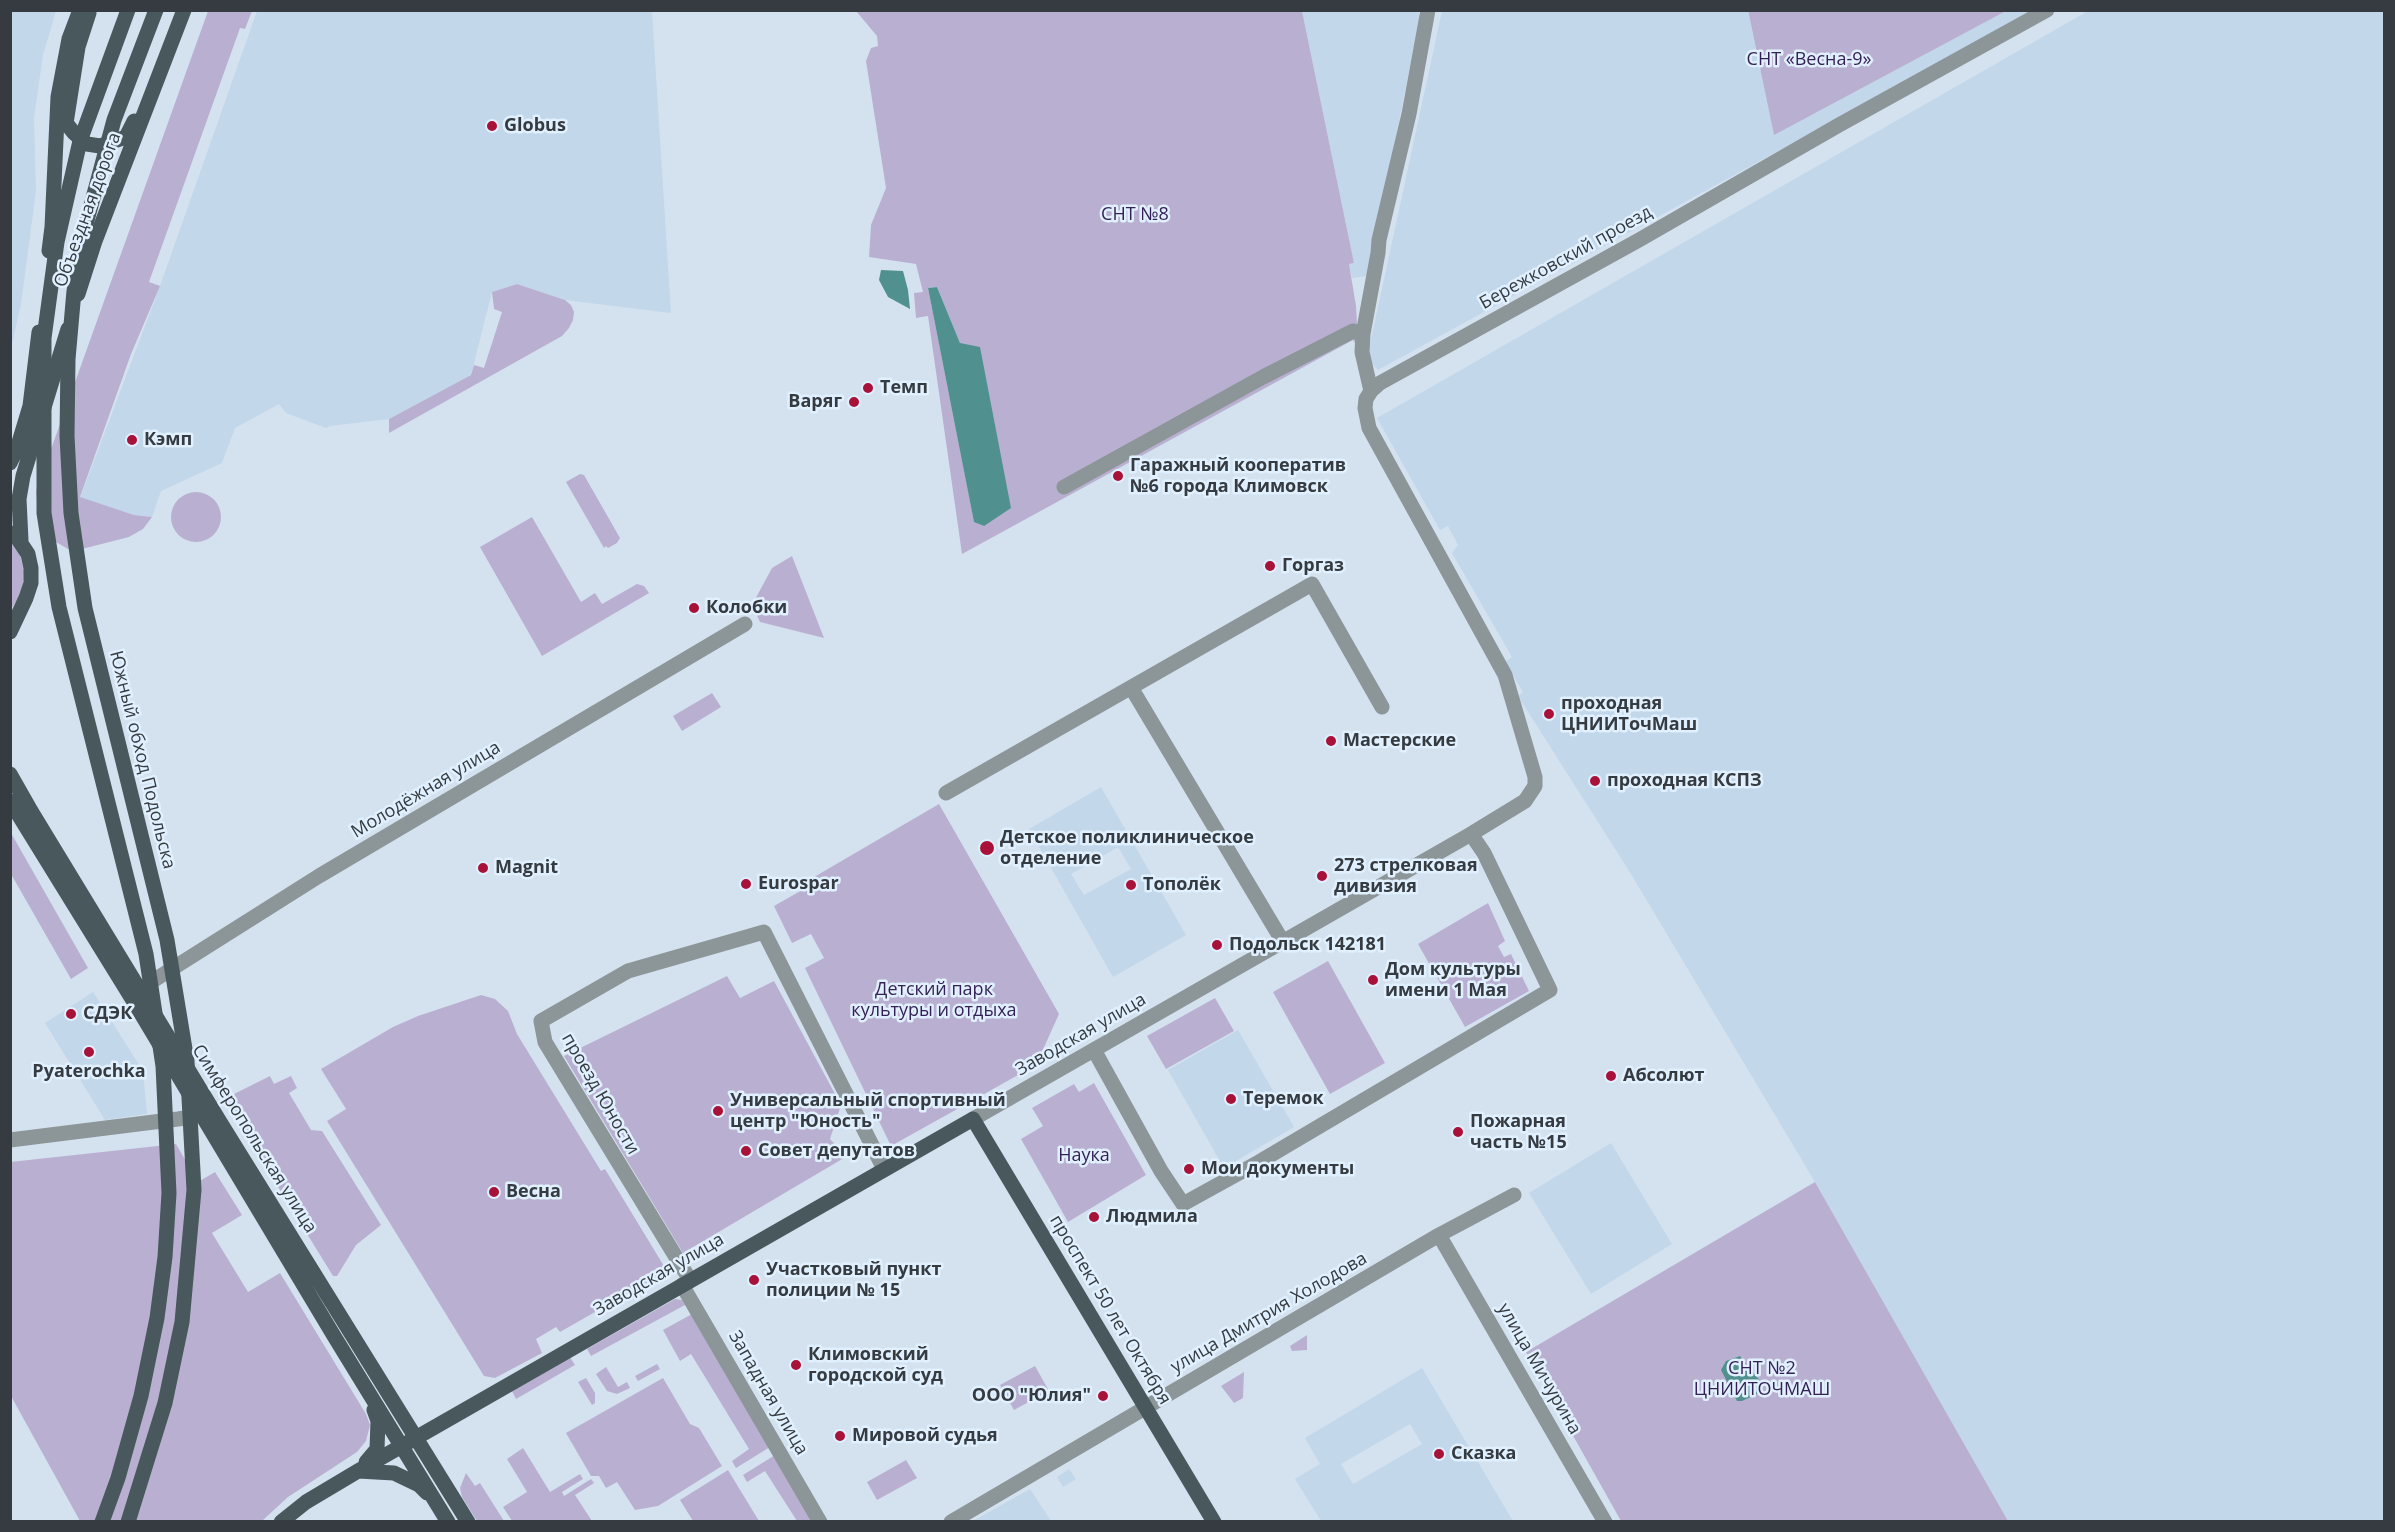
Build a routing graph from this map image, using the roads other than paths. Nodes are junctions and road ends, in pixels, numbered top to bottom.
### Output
1 (80, 10) edge
2 (90, 10) edge
3 (128, 10) edge
4 (156, 10) edge
5 (184, 10) edge
6 (1428, 10) edge
7 (2047, 10) edge
8 (164, 62) junction
9 (1363, 334) junction
10 (1371, 391) junction
11 (10, 463) edge
12 (1064, 487) dead end
13 (16, 535) edge
14 (15, 615) edge
15 (745, 624) dead end
16 (10, 632) edge
17 (1132, 689) junction
18 (1382, 707) dead end
19 (10, 774) edge
20 (946, 794) dead end
21 (10, 801) edge
22 (1471, 834) junction
23 (1283, 942) junction
24 (135, 993) junction
25 (1094, 1050) junction
26 (200, 1111) junction
27 (973, 1119) junction
28 (10, 1140) edge
29 (884, 1169) junction
30 (1514, 1195) dead end
31 (1439, 1235) junction
32 (686, 1283) junction
33 (360, 1376) junction
34 (1146, 1408) junction
35 (416, 1437) junction
36 (401, 1446) junction
37 (358, 1471) junction
38 (439, 1508) junction
39 (102, 1521) edge
40 (128, 1521) edge
41 (281, 1521) edge
42 (448, 1521) edge
43 (468, 1521) edge
44 (820, 1521) edge
45 (951, 1521) edge
46 (1214, 1521) edge
47 (1605, 1521) edge

1 - 11 main road, Объездная дорога
2 - 8 main road
3 - 39 main road, bridge
4 - 40 main road, Южный обход Подольска, bridge
5 - 8 main road, Объездная дорога
6 - 9 street
7 - 10 street, Бережковский проезд
8 - 13 main road, Объездная дорога
9 - 10 street
9 - 12 street
10 - 22 street, Заводская улица
13 - 14 main road, Объездная дорога
14 - 16 main road, Объездная дорога
15 - 24 street, Молодёжная улица
17 - 18 street
17 - 20 street
17 - 23 street
19 - 24 main road, Симферопольская улица
21 - 24 main road, Симферопольская улица
22 - 23 street, Заводская улица
22 - 25 street
23 - 25 street, Заводская улица
24 - 26 main road, Симферопольская улица
24 - 35 main road, Симферопольская улица
25 - 27 street, Заводская улица
26 - 28 street
26 - 33 main road, Симферопольская улица
27 - 29 main road, Заводская улица
27 - 34 main road, проспект 50 лет Октября
29 - 32 main road, Заводская улица
29 - 32 street, проезд Юности
30 - 31 street, улица Дмитрия Холодова
31 - 34 street, улица Дмитрия Холодова
31 - 47 street, улица Мичурина
32 - 35 main road, Заводская улица
32 - 44 street, Западная улица
33 - 36 main road, Симферопольская улица
33 - 37 main road
34 - 45 street, улица Дмитрия Холодова
34 - 46 main road, проспект 50 лет Октября
35 - 36 main road, Заводская улица
35 - 43 main road, Симферопольская улица
36 - 37 main road, Заводская улица
36 - 38 main road, Симферопольская улица
37 - 38 main road
37 - 41 main road, Заводская улица
38 - 42 main road, Симферопольская улица

